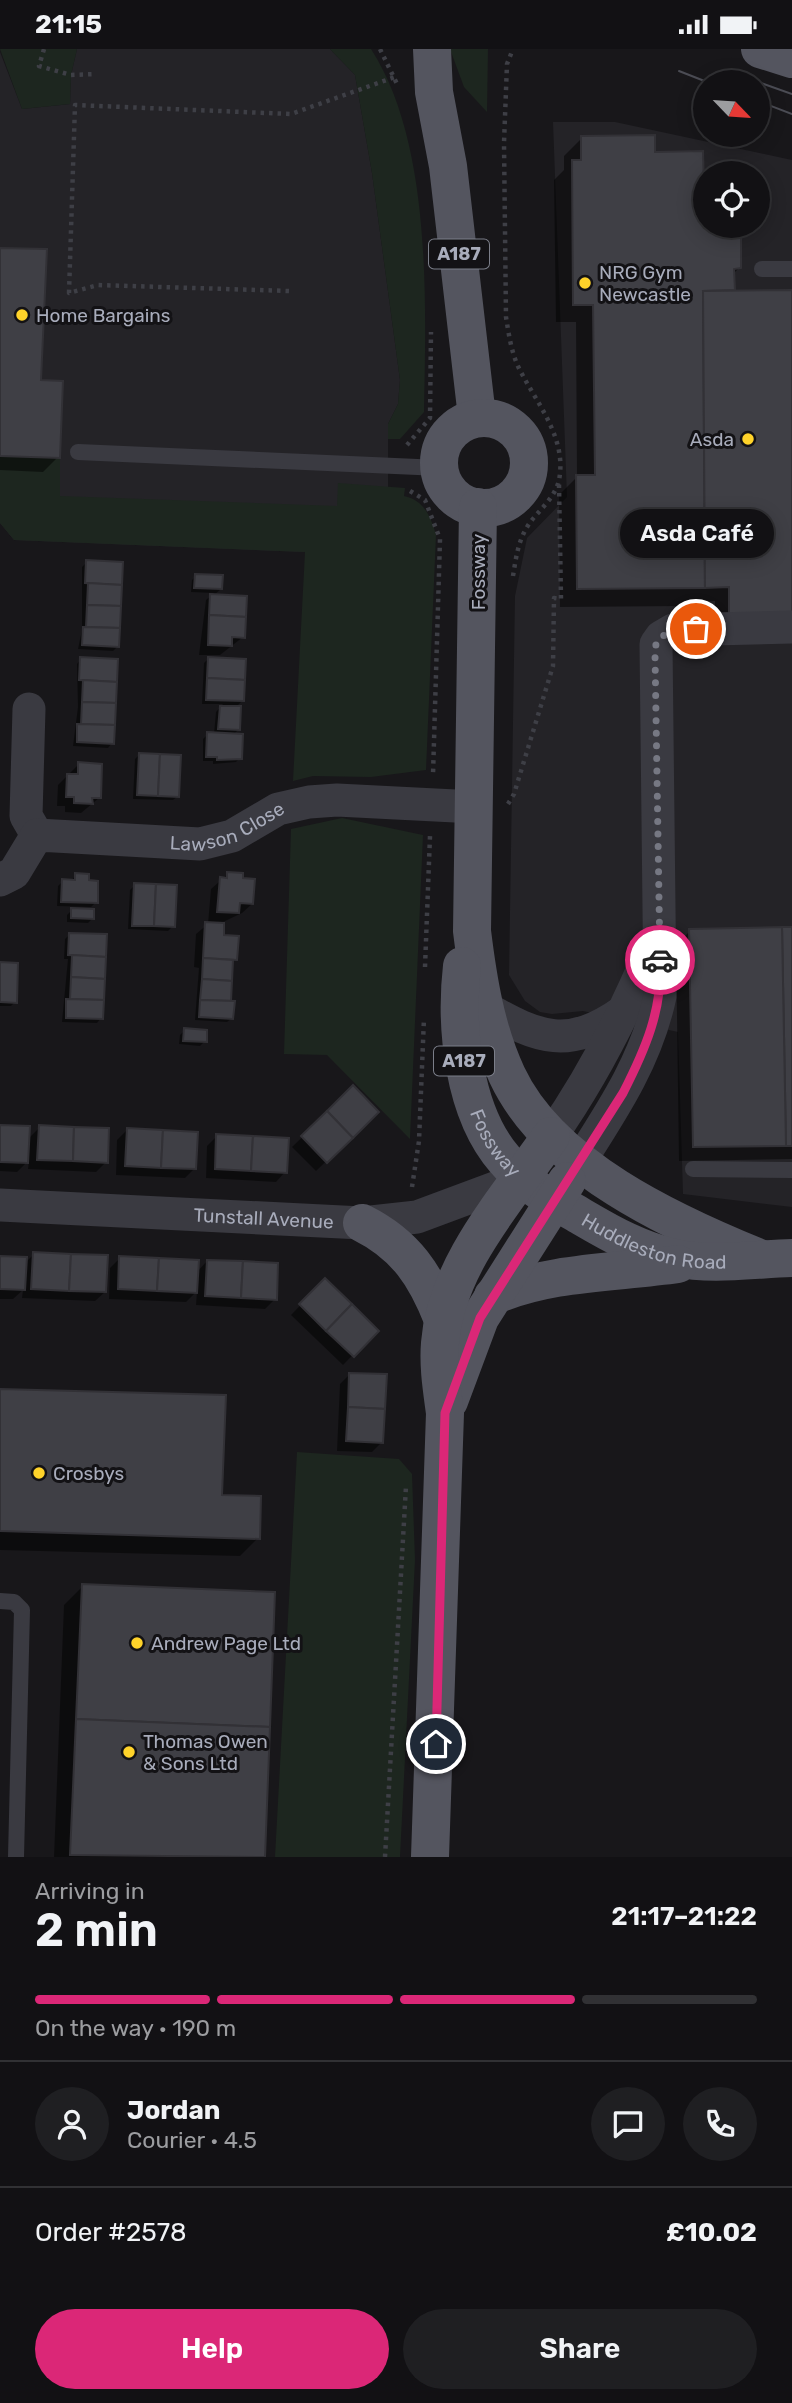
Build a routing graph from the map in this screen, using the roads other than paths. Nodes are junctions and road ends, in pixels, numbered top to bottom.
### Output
1 (432, 49) edge
2 (760, 49) edge
3 (792, 59) edge
4 (404, 63) edge
5 (416, 91) junction
6 (762, 269) dead end
7 (792, 269) edge
8 (478, 417) junction
9 (78, 452) dead end
10 (422, 468) junction
11 (478, 507) junction
12 (792, 627) edge
13 (29, 709) dead end
14 (488, 803) junction
15 (37, 835) junction
16 (0, 880) edge
17 (472, 931) junction
18 (658, 931) junction
19 (484, 1007) junction
20 (624, 1011) junction
21 (551, 1136) junction
22 (580, 1161) junction
23 (693, 1169) dead end
24 (792, 1170) edge
25 (522, 1178) junction
26 (554, 1201) junction
27 (0, 1205) edge
28 (362, 1223) junction
29 (777, 1259) edge
30 (698, 1261) junction
31 (493, 1296) junction
32 (443, 1319) junction
33 (445, 1413) junction
34 (0, 1601) edge
35 (16, 1857) edge
36 (430, 1857) edge

1 - 5 main road, A187
2 - 3 main road
4 - 5 main road, A187
5 - 8 main road, A187
6 - 7 lane
8 - 10 main road
8 - 11 main road
9 - 10 lane
10 - 11 main road
11 - 14 main road, Fossway / A187
12 - 18 street
13 - 15 street
14 - 15 street, Lawson Close
14 - 17 main road, Fossway / A187
15 - 16 street
17 - 19 main road, Fossway / A187
17 - 25 main road, Fossway / A187
18 - 20 street
18 - 22 street
19 - 20 street
19 - 21 main road, Fossway / A187
20 - 21 street
21 - 22 main road, Fossway
21 - 25 main road
22 - 26 main road, Fossway
22 - 29 main road, Huddleston Road
23 - 24 lane
25 - 26 main road, Huddleston Road
25 - 28 street, Tunstall Avenue
25 - 32 main road, Fossway
26 - 30 main road, Huddleston Road
26 - 31 main road, Fossway
27 - 28 street, Tunstall Avenue
28 - 32 main road
29 - 30 main road, Huddleston Road
30 - 31 main road
31 - 33 main road, Fossway
32 - 33 main road, Fossway
33 - 36 main road, Fossway
34 - 35 lane

